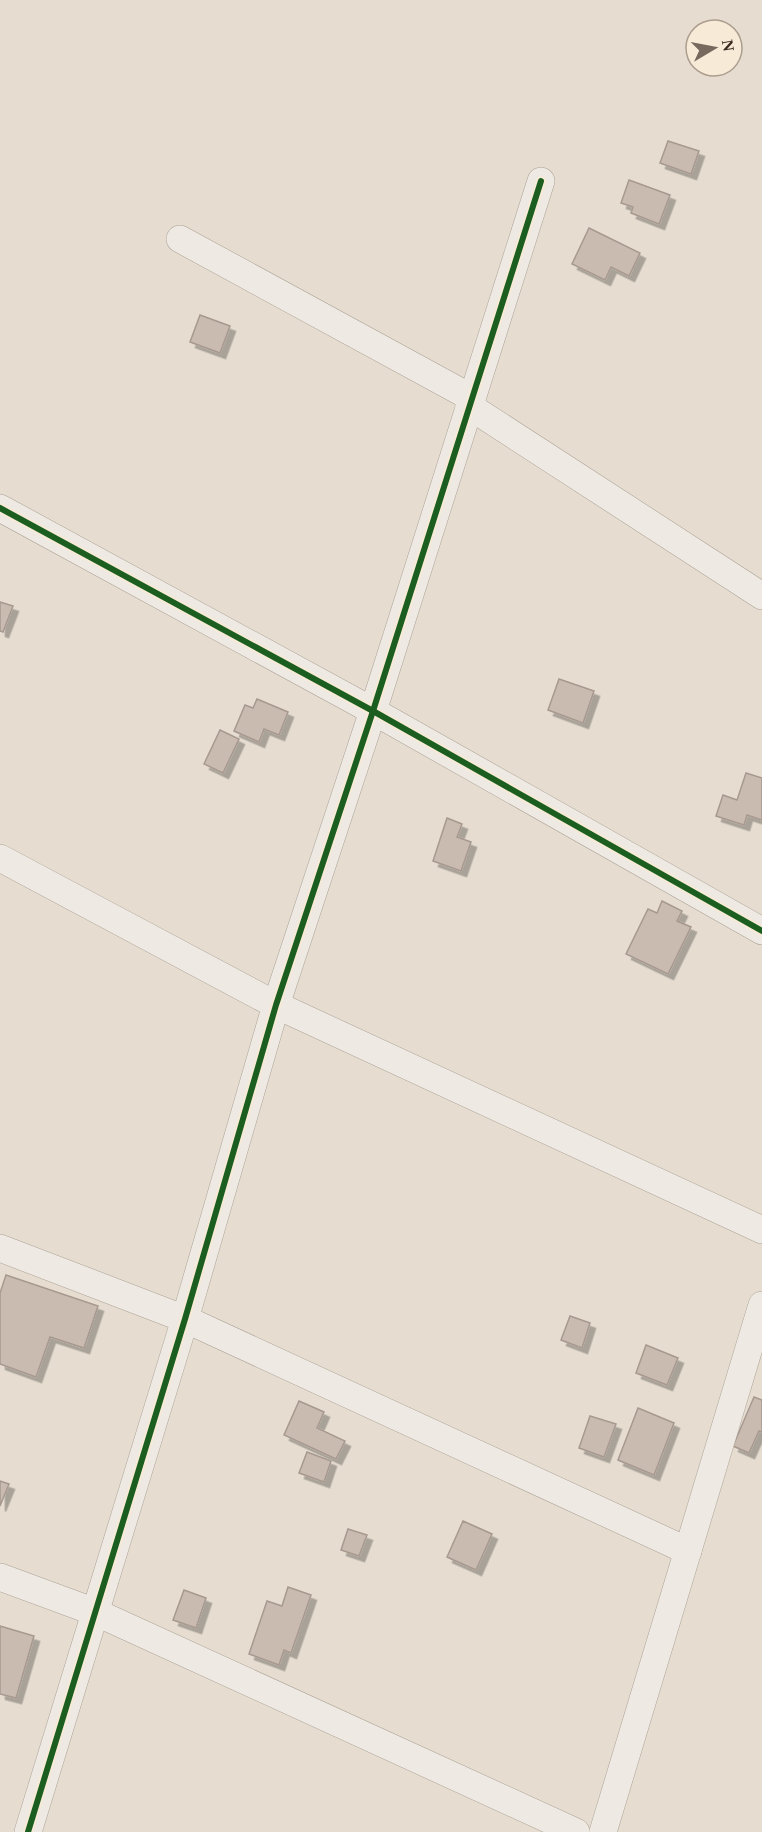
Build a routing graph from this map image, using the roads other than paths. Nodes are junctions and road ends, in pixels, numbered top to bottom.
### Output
1 (541, 181) dead end
2 (180, 239) dead end
3 (471, 402) junction
4 (0, 508) edge
5 (762, 596) edge
6 (373, 711) junction
7 (0, 858) edge
8 (762, 931) edge
9 (276, 1005) junction
10 (762, 1230) edge
11 (0, 1248) edge
12 (762, 1305) edge
13 (185, 1319) junction
14 (688, 1551) junction
15 (0, 1577) edge
16 (95, 1612) junction
17 (28, 1832) edge
18 (576, 1832) edge
19 (603, 1832) edge

1 - 3 street
2 - 3 street
3 - 5 street
3 - 6 street
4 - 6 street
6 - 8 street
6 - 9 street
7 - 9 street
9 - 10 street
9 - 13 street
11 - 13 street
12 - 14 street
13 - 14 street
13 - 16 street
14 - 19 street
15 - 16 street
16 - 17 street
16 - 18 street

